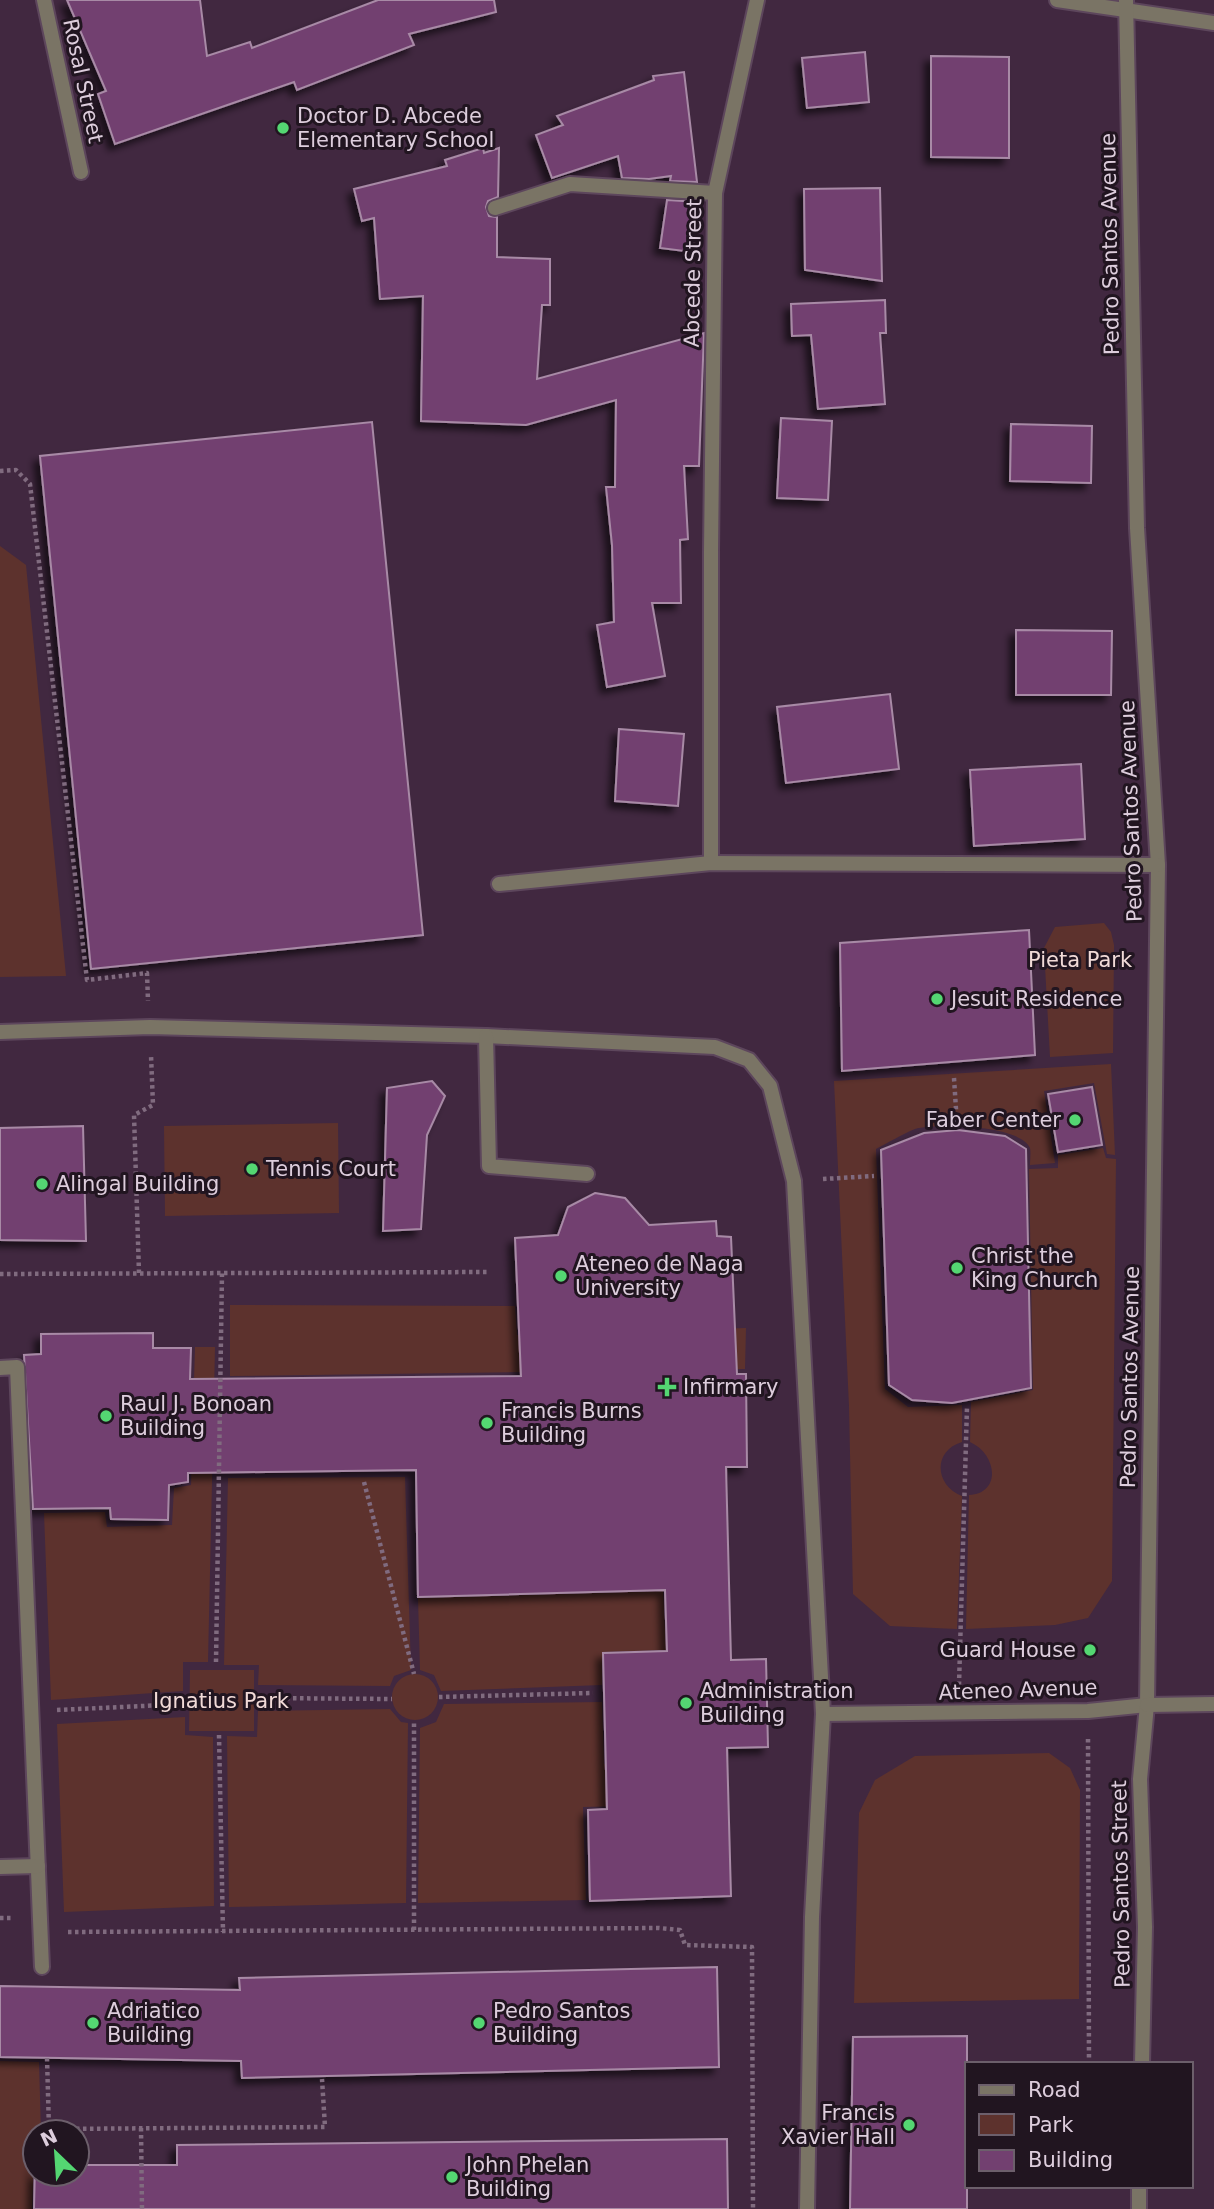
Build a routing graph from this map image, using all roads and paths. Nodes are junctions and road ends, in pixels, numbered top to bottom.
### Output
1 (44, 0) edge
2 (757, 0) edge
3 (1056, 0) edge
4 (1126, 6) edge
5 (1214, 23) edge
6 (80, 172) dead end
7 (715, 193) junction
8 (495, 208) dead end
9 (0, 471) edge
10 (711, 863) junction
11 (1158, 865) junction
12 (499, 884) dead end
13 (150, 1027) junction
14 (0, 1032) edge
15 (486, 1036) junction
16 (954, 1078) dead end
17 (957, 1125) dead end
18 (587, 1174) dead end
19 (874, 1176) dead end
20 (794, 1181) junction
21 (487, 1272) dead end
22 (139, 1273) junction
23 (222, 1273) junction
24 (0, 1274) edge
25 (0, 1368) edge
26 (967, 1407) dead end
27 (364, 1482) dead end
28 (216, 1662) dead end
29 (414, 1674) dead end
30 (593, 1693) dead end
31 (439, 1697) dead end
32 (258, 1698) dead end
33 (391, 1699) dead end
34 (186, 1704) dead end
35 (1214, 1704) edge
36 (1147, 1705) junction
37 (30, 1711) junction
38 (1088, 1711) junction
39 (823, 1714) junction
40 (958, 1714) junction
41 (415, 1721) dead end
42 (219, 1735) dead end
43 (38, 1866) junction
44 (0, 1867) edge
45 (0, 1918) edge
46 (41, 1925) junction
47 (414, 1930) junction
48 (223, 1931) junction
49 (42, 1967) dead end
50 (47, 2058) dead end
51 (1089, 2062) edge
52 (1142, 2062) edge
53 (322, 2079) dead end
54 (141, 2128) junction
55 (1139, 2188) edge
56 (142, 2209) edge
57 (753, 2209) edge
58 (807, 2209) edge
59 (1139, 2209) edge

1 - 6 street, Rosal Street
2 - 7 street, Abcede Street
3 - 4 street
4 - 5 street
4 - 11 street, Pedro Santos Avenue
7 - 8 street
7 - 10 street, Abcede Street
9 - 13 path
10 - 11 street
10 - 12 street
11 - 36 street, Pedro Santos Avenue
13 - 14 street
13 - 15 street
13 - 22 path
15 - 18 street
15 - 20 street
16 - 17 path
19 - 20 path
20 - 39 street
21 - 23 path
22 - 23 path
22 - 24 path
23 - 28 path
25 - 37 street
26 - 40 path
27 - 29 path
30 - 31 path
32 - 33 path
34 - 37 path
35 - 36 street, Ateneo Avenue
36 - 38 street, Ateneo Avenue
36 - 52 street, Pedro Santos Street
37 - 43 street
38 - 40 street, Ateneo Avenue
38 - 51 path
39 - 40 street, Ateneo Avenue
39 - 58 street
41 - 47 path
42 - 48 path
43 - 44 street
43 - 46 street
45 - 46 path
46 - 48 path
46 - 49 street
47 - 48 path
47 - 57 path
50 - 54 path
53 - 54 path
54 - 56 path
55 - 59 street

